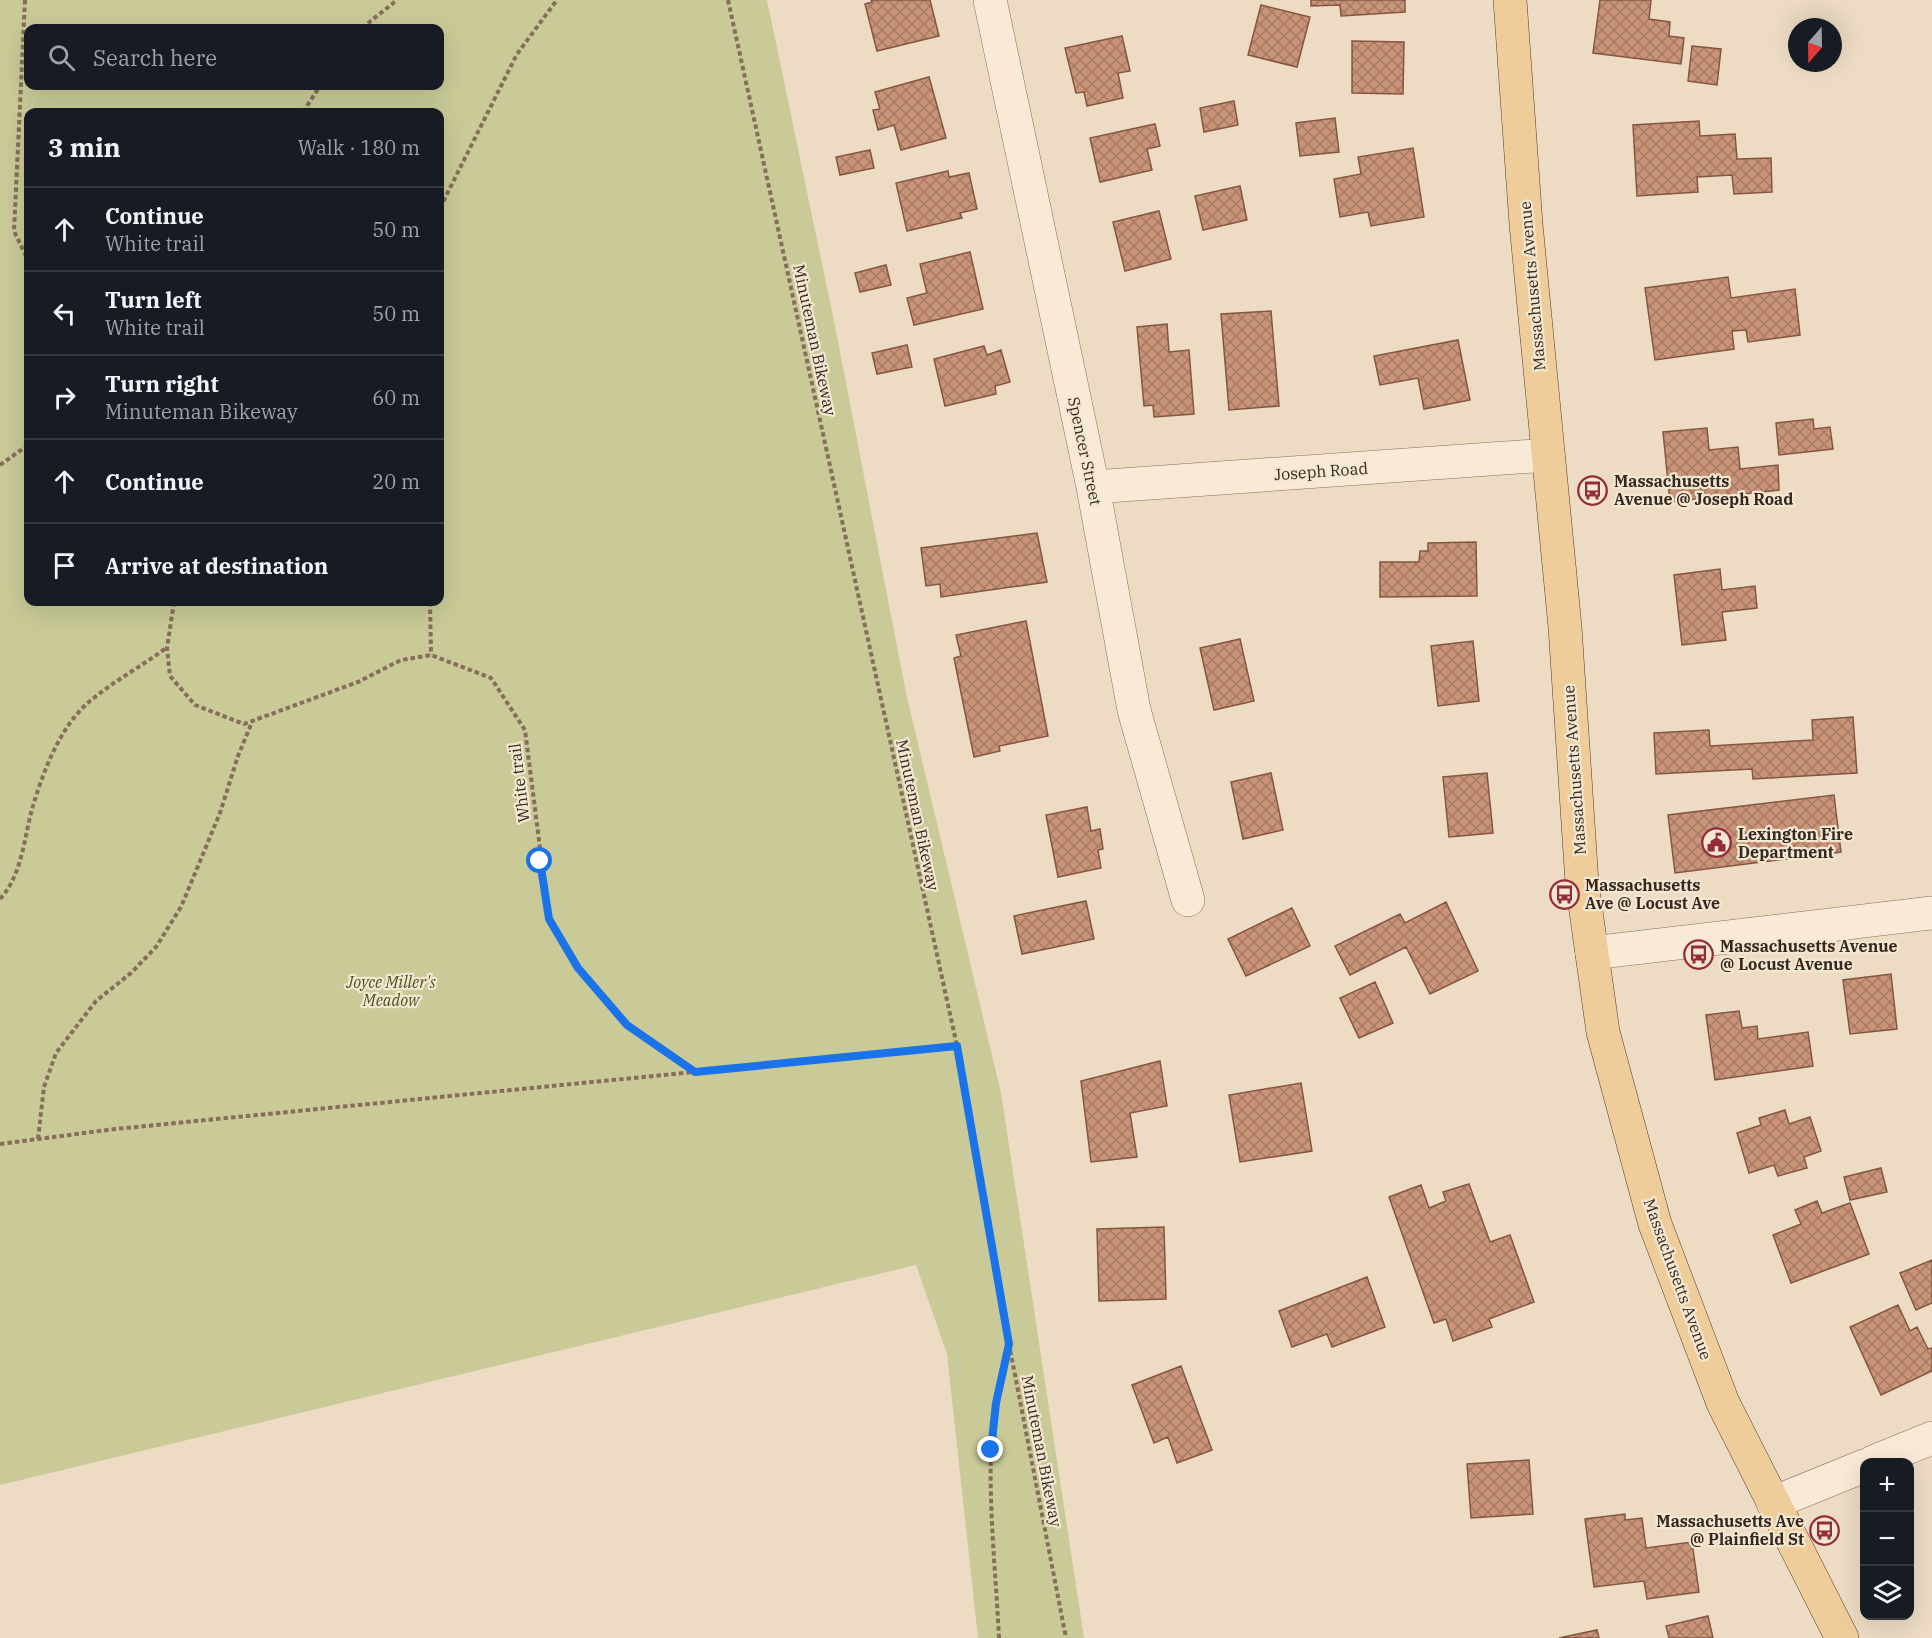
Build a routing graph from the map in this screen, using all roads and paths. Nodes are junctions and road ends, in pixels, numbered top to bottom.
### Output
1 (26, 0) edge
2 (397, 0) edge
3 (557, 0) edge
4 (728, 0) edge
5 (990, 0) edge
6 (1510, 0) edge
7 (25, 24) edge
8 (367, 24) edge
9 (24, 38) edge
10 (317, 90) edge
11 (306, 108) edge
12 (444, 200) edge
13 (24, 252) edge
14 (24, 448) edge
15 (1548, 455) junction
16 (0, 465) edge
17 (1093, 487) junction
18 (173, 606) edge
19 (430, 606) edge
20 (166, 648) junction
21 (431, 655) junction
22 (253, 721) junction
23 (0, 900) edge
24 (1188, 900) dead end
25 (1932, 913) edge
26 (1592, 953) junction
27 (957, 1046) junction
28 (695, 1072) junction
29 (38, 1139) junction
30 (0, 1144) edge
31 (1009, 1344) junction
32 (1932, 1438) edge
33 (1883, 1458) edge
34 (1860, 1468) edge
35 (1773, 1503) junction
36 (999, 1638) edge
37 (1066, 1638) edge
38 (1842, 1638) edge

1 - 7 path
2 - 8 path
3 - 12 path
4 - 27 path, Minuteman Bikeway
5 - 17 street, Spencer Street
6 - 15 main road, Massachusetts Avenue
9 - 13 path
10 - 11 path
14 - 16 path
15 - 17 street, Joseph Road
15 - 26 main road, Massachusetts Avenue
17 - 24 street, Spencer Street
18 - 20 path
19 - 21 path
20 - 22 path
20 - 23 path
21 - 22 path
21 - 28 path, White trail
22 - 29 path
25 - 26 street
26 - 35 main road, Massachusetts Avenue
27 - 28 path
27 - 31 path, Minuteman Bikeway
28 - 29 path
29 - 30 path
31 - 36 path
31 - 37 path, Minuteman Bikeway
32 - 33 street
34 - 35 street
35 - 38 main road, Massachusetts Avenue

